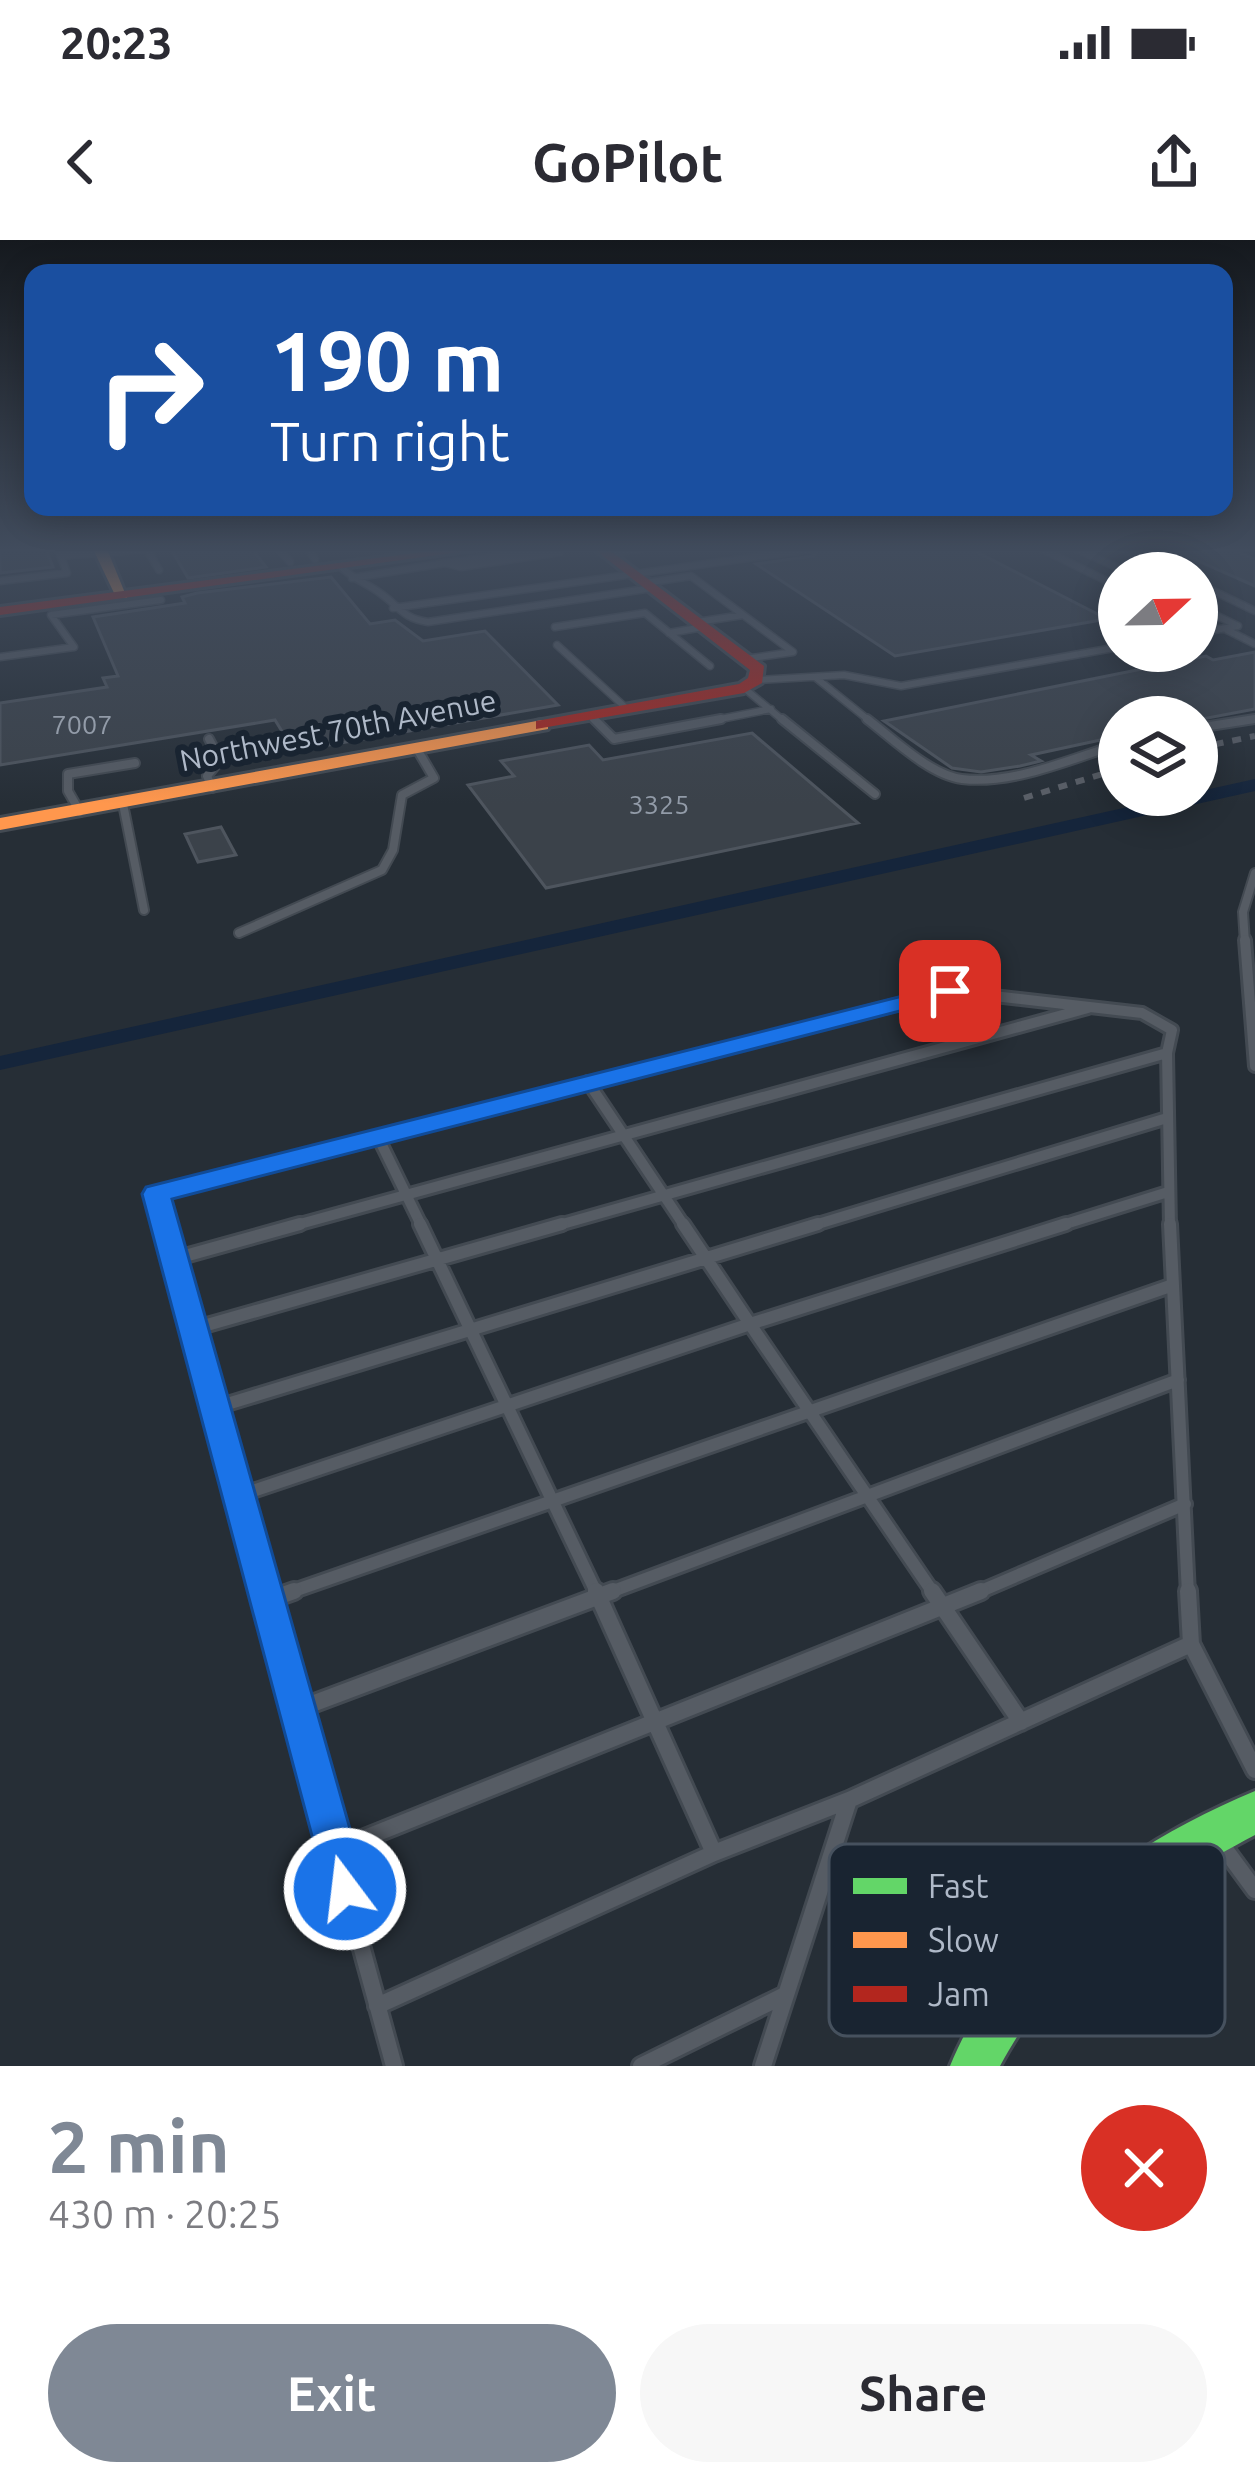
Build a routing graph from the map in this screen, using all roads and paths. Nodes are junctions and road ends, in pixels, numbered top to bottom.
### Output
1 (65, 634) edge
2 (671, 634) edge
3 (709, 634) edge
4 (769, 634) edge
5 (557, 645) dead end
6 (1098, 651) edge
7 (0, 657) edge
8 (710, 666) dead end
9 (748, 676) junction
10 (815, 677) junction
11 (627, 710) junction
12 (771, 710) junction
13 (592, 716) junction
14 (1255, 719) edge
15 (1218, 725) edge
16 (209, 739) dead end
17 (417, 749) junction
18 (1098, 750) edge
19 (135, 763) dead end
20 (212, 788) junction
21 (874, 794) dead end
22 (123, 804) junction
23 (80, 812) junction
24 (0, 824) edge
25 (1255, 873) edge
26 (144, 910) dead end
27 (239, 933) dead end
28 (1252, 992) edge
29 (1097, 1006) junction
30 (1167, 1053) junction
31 (1255, 1066) edge
32 (589, 1082) junction
33 (1167, 1118) junction
34 (625, 1136) junction
35 (378, 1137) junction
36 (1168, 1192) junction
37 (664, 1193) junction
38 (406, 1196) junction
39 (436, 1256) junction
40 (707, 1258) junction
41 (174, 1259) junction
42 (1173, 1285) junction
43 (750, 1324) junction
44 (193, 1329) junction
45 (473, 1331) junction
46 (1178, 1380) junction
47 (509, 1406) junction
48 (214, 1408) junction
49 (809, 1410) junction
50 (867, 1494) junction
51 (238, 1496) junction
52 (554, 1499) junction
53 (1186, 1504) junction
54 (598, 1594) junction
55 (266, 1600) junction
56 (945, 1606) junction
57 (1191, 1644) junction
58 (296, 1710) junction
59 (654, 1720) junction
60 (1021, 1722) junction
61 (1255, 1770) edge
62 (849, 1800) junction
63 (1255, 1813) edge
64 (1214, 1833) junction
65 (834, 1844) edge
66 (1193, 1844) edge
67 (1222, 1844) edge
68 (1225, 1848) edge
69 (334, 1850) junction
70 (714, 1853) junction
71 (829, 1859) edge
72 (1255, 1890) edge
73 (783, 1996) junction
74 (377, 2006) junction
75 (990, 2036) edge
76 (394, 2066) edge
77 (641, 2066) edge
78 (764, 2066) edge
79 (974, 2066) edge

1 - 7 lane
2 - 8 lane
3 - 9 street
4 - 9 lane
5 - 11 lane
6 - 10 lane
9 - 10 lane
9 - 11 street, Northwest 70th Avenue
9 - 12 lane
10 - 18 lane
11 - 13 street, Northwest 70th Avenue
12 - 13 lane
12 - 21 lane
13 - 17 street, Northwest 70th Avenue
14 - 15 lane
16 - 20 lane
17 - 20 street, Northwest 70th Avenue
17 - 27 lane
19 - 23 lane
20 - 22 street, Northwest 70th Avenue
22 - 23 street, Northwest 70th Avenue
22 - 26 lane
23 - 24 street, Northwest 70th Avenue
25 - 28 lane
28 - 31 lane
29 - 30 lane
29 - 32 lane
29 - 34 lane
30 - 33 lane
30 - 37 lane
32 - 34 lane
32 - 35 lane
33 - 36 lane
33 - 40 lane
34 - 37 lane
34 - 38 lane
35 - 38 lane
35 - 41 lane
36 - 42 lane
36 - 43 lane
37 - 39 lane
37 - 40 lane
38 - 39 lane
38 - 41 lane
39 - 44 lane
39 - 45 lane
40 - 43 lane
40 - 45 lane
41 - 44 lane
42 - 46 lane
42 - 49 lane
43 - 47 lane
43 - 49 lane
44 - 48 lane
45 - 47 lane
45 - 48 lane
46 - 50 lane
46 - 53 lane
47 - 51 lane
47 - 52 lane
48 - 51 lane
49 - 50 lane
49 - 52 lane
50 - 54 lane
50 - 56 lane
51 - 55 lane
52 - 54 lane
52 - 55 lane
53 - 56 lane
53 - 57 lane
54 - 58 lane
54 - 59 lane
55 - 58 lane
56 - 59 lane
56 - 60 lane
57 - 60 lane
57 - 61 lane
58 - 69 lane
59 - 69 lane
59 - 70 lane
60 - 62 lane
62 - 65 lane
62 - 70 lane
63 - 64 street
64 - 66 street
64 - 67 lane
68 - 72 lane
69 - 74 lane
70 - 74 lane
71 - 73 lane
73 - 77 lane
73 - 78 lane
74 - 76 lane
75 - 79 street

